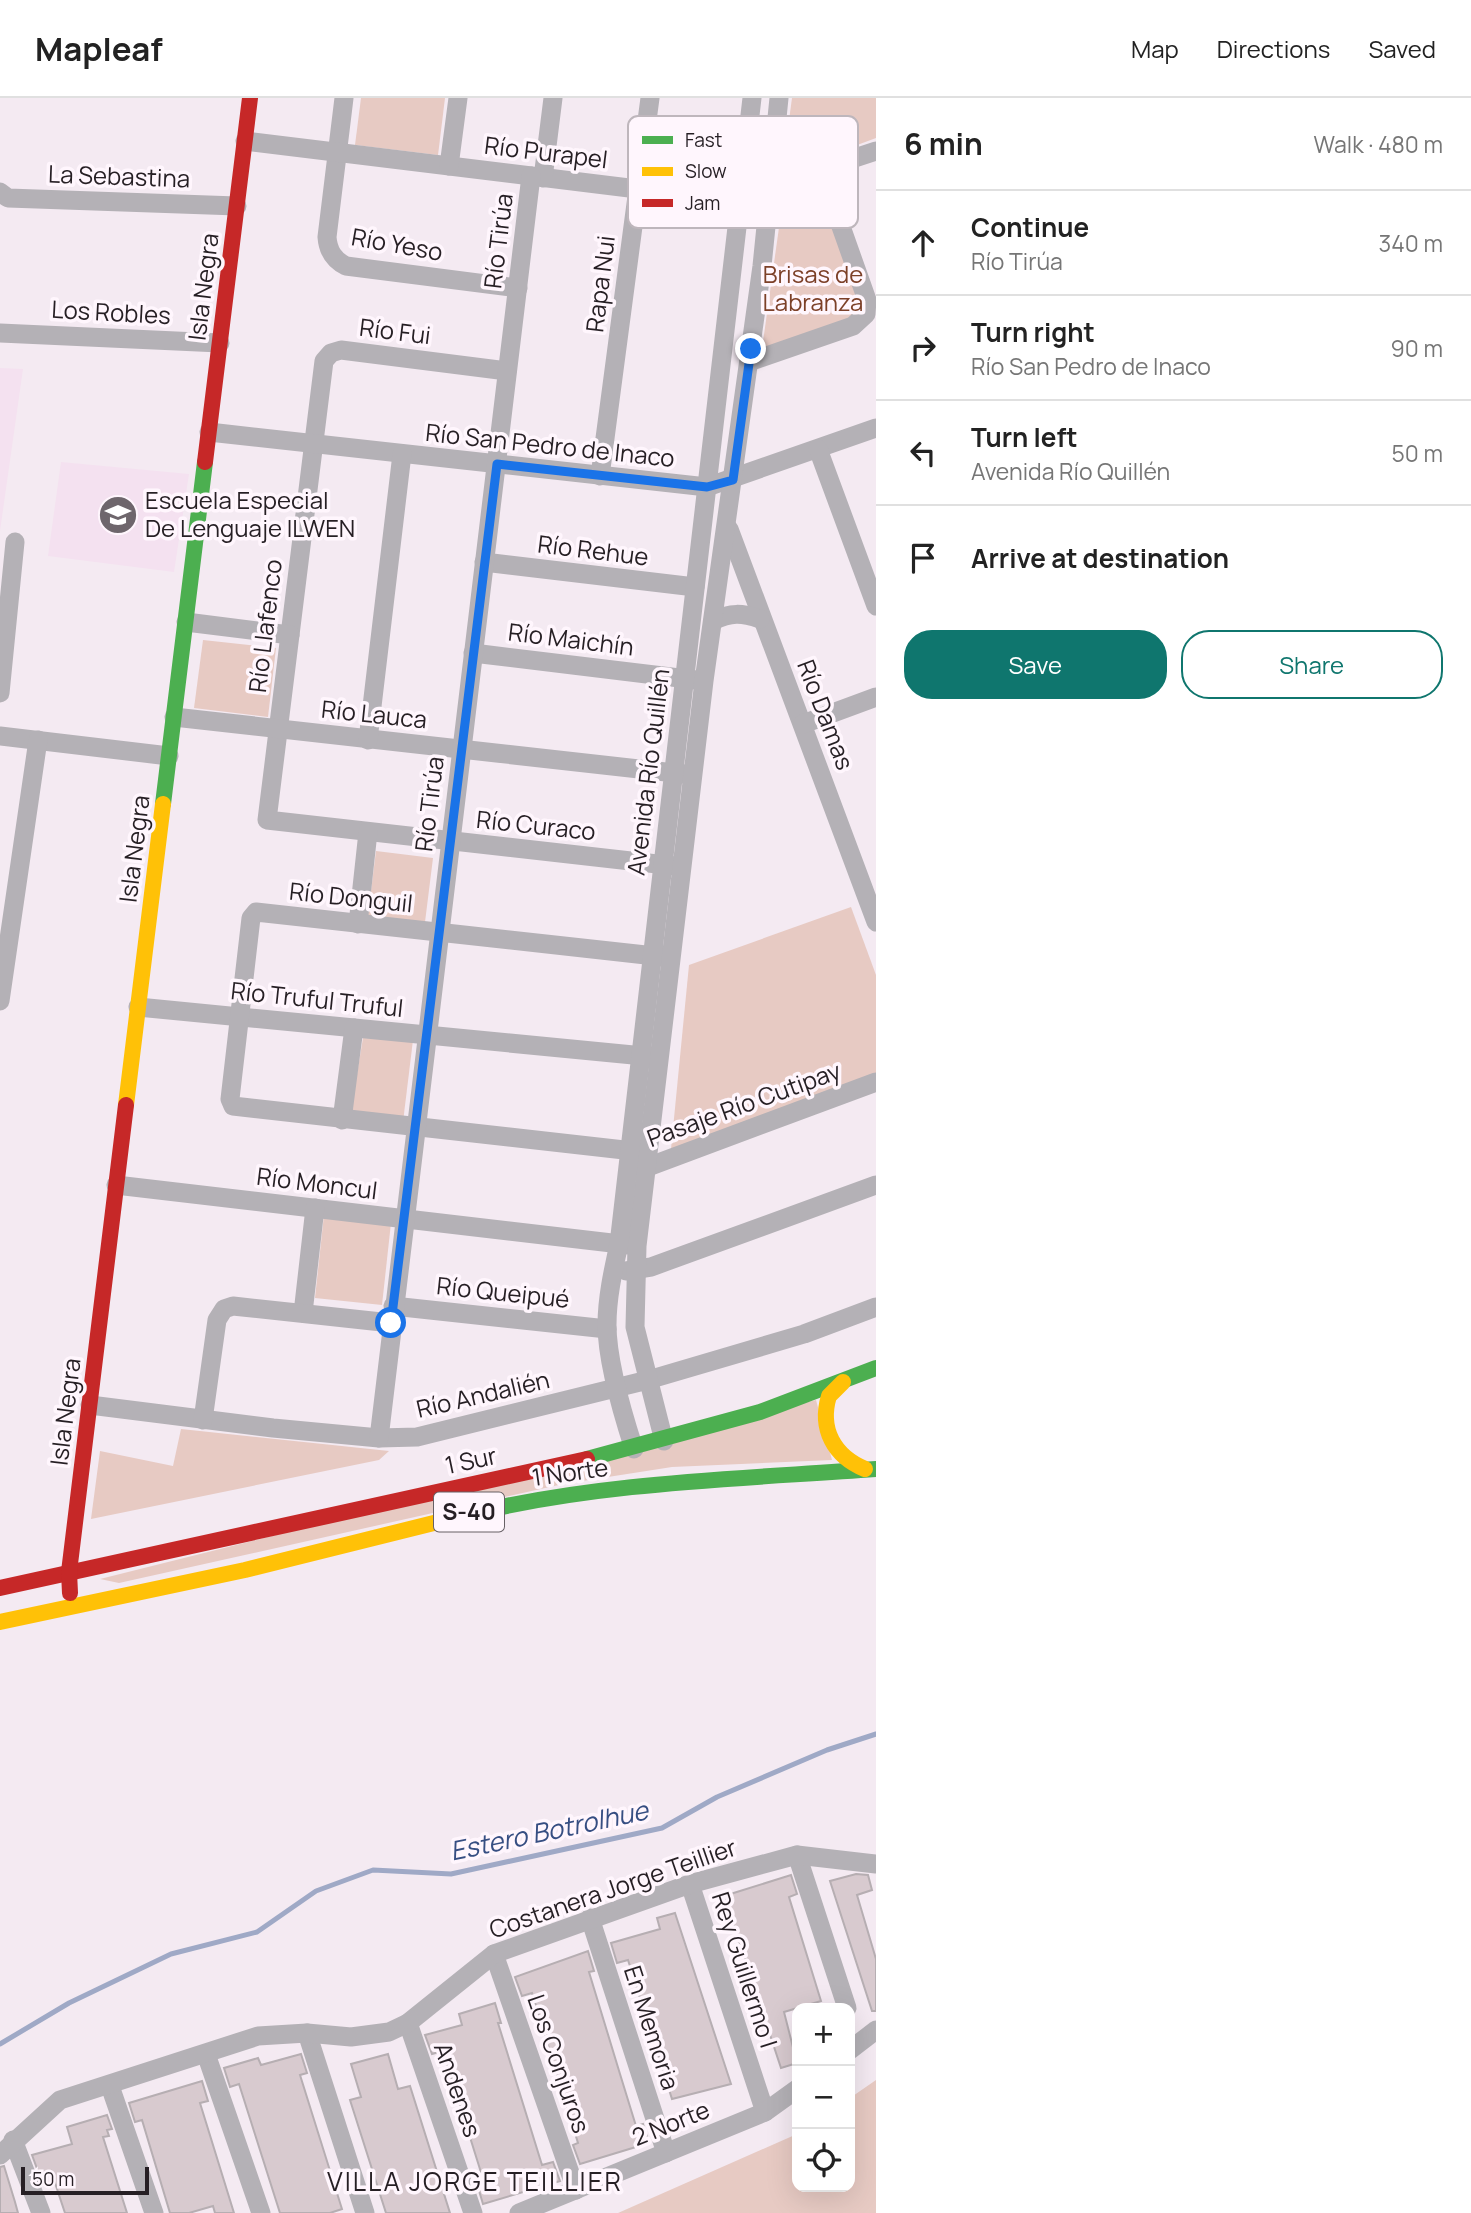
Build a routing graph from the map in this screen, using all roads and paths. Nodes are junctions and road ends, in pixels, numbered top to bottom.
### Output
1 (250, 98) edge
2 (344, 98) edge
3 (458, 98) edge
4 (553, 98) edge
5 (650, 98) edge
6 (752, 98) edge
7 (779, 98) edge
8 (648, 116) edge
9 (750, 116) edge
10 (777, 116) edge
11 (245, 141) junction
12 (876, 151) edge
13 (337, 152) junction
14 (858, 157) edge
15 (449, 166) junction
16 (537, 177) junction
17 (628, 189) edge
18 (0, 192) edge
19 (237, 206) junction
20 (633, 228) edge
21 (737, 228) edge
22 (765, 228) edge
23 (842, 228) edge
24 (517, 288) junction
25 (0, 333) edge
26 (220, 343) junction
27 (749, 362) junction
28 (507, 371) junction
29 (876, 428) edge
30 (209, 432) junction
31 (314, 445) junction
32 (818, 449) junction
33 (402, 454) junction
34 (497, 464) junction
35 (600, 476) junction
36 (733, 480) junction
37 (707, 487) junction
38 (727, 525) junction
39 (15, 542) dead end
40 (484, 562) junction
41 (695, 587) junction
42 (876, 606) edge
43 (760, 619) junction
44 (713, 621) junction
45 (186, 622) junction
46 (290, 635) junction
47 (473, 653) junction
48 (694, 680) junction
49 (0, 693) edge
50 (876, 697) edge
51 (174, 717) junction
52 (803, 724) junction
53 (278, 729) junction
54 (0, 736) edge
55 (38, 740) junction
56 (368, 740) junction
57 (461, 749) junction
58 (169, 756) junction
59 (684, 774) junction
60 (368, 832) junction
61 (450, 841) junction
62 (663, 865) junction
63 (683, 867) junction
64 (876, 922) edge
65 (358, 924) junction
66 (439, 932) junction
67 (653, 956) junction
68 (673, 958) junction
69 (0, 1001) edge
70 (138, 1007) junction
71 (238, 1016) junction
72 (354, 1028) junction
73 (426, 1035) junction
74 (650, 1056) junction
75 (876, 1082) edge
76 (342, 1120) junction
77 (415, 1128) junction
78 (637, 1159) junction
79 (116, 1185) junction
80 (876, 1185) edge
81 (315, 1208) junction
82 (404, 1219) junction
83 (628, 1245) junction
84 (613, 1271) junction
85 (636, 1271) junction
86 (876, 1307) edge
87 (303, 1313) junction
88 (392, 1315) junction
89 (607, 1329) junction
90 (876, 1368) edge
91 (648, 1380) junction
92 (843, 1382) junction
93 (618, 1388) junction
94 (90, 1405) junction
95 (203, 1420) junction
96 (379, 1438) junction
97 (664, 1441) junction
98 (634, 1448) junction
99 (870, 1469) edge
100 (69, 1572) junction
101 (0, 1588) edge
102 (71, 1606) junction
103 (0, 1622) edge
104 (797, 1854) junction
105 (876, 1864) edge
106 (690, 1884) junction
107 (590, 1918) junction
108 (494, 1954) junction
109 (845, 2003) edge
110 (408, 2024) junction
111 (876, 2030) edge
112 (307, 2033) junction
113 (855, 2046) edge
114 (205, 2054) junction
115 (110, 2086) junction
116 (792, 2093) edge
117 (765, 2112) junction
118 (13, 2140) junction
119 (666, 2153) junction
120 (0, 2155) edge
121 (576, 2190) junction
122 (41, 2213) edge
123 (155, 2213) edge
124 (261, 2213) edge
125 (365, 2213) edge
126 (473, 2213) edge
127 (519, 2213) edge

1 - 11 main road, Isla Negra
2 - 13 street
3 - 15 street
4 - 16 street, Río Tirúa
5 - 8 street, Rapa Nui
6 - 9 street, Avenida Río Quillén
7 - 10 street, Avenida Río Quillén
11 - 13 street, Río Purapel
11 - 19 main road, Isla Negra
12 - 14 street, Río Purapel
13 - 15 street, Río Purapel
13 - 24 street, Río Yeso
15 - 16 street, Río Purapel
16 - 17 street, Río Purapel
16 - 24 street, Río Tirúa
18 - 19 street, La Sebastina
19 - 26 main road, Isla Negra
20 - 35 street, Rapa Nui
21 - 37 street, Avenida Río Quillén
22 - 27 street, Avenida Río Quillén
23 - 27 street
24 - 28 street, Río Tirúa
25 - 26 street, Los Robles
26 - 30 main road, Isla Negra
27 - 36 street, Avenida Río Quillén
28 - 31 street, Río Fui
28 - 34 street, Río Tirúa
29 - 32 street, Río San Pedro de Inaco
30 - 31 street, Río San Pedro de Inaco
30 - 45 main road, Isla Negra
31 - 33 street, Río San Pedro de Inaco
31 - 46 street, Río Llafenco
32 - 36 street, Río San Pedro de Inaco
32 - 42 street
33 - 34 street, Río San Pedro de Inaco
33 - 56 street
34 - 35 street, Río San Pedro de Inaco
34 - 40 street, Río Tirúa
35 - 37 street, Río San Pedro de Inaco
36 - 37 street, Río San Pedro de Inaco
36 - 38 street, Avenida Río Quillén
37 - 41 street, Avenida Río Quillén
38 - 43 street, Río Damas
38 - 44 street, Avenida Río Quillén
39 - 49 street
40 - 41 street, Río Rehue
40 - 47 street, Río Tirúa
41 - 48 street, Avenida Río Quillén
43 - 44 street
43 - 52 street, Río Damas
44 - 48 street, Avenida Río Quillén
45 - 46 street
45 - 51 main road, Isla Negra
46 - 53 street, Río Llafenco
47 - 48 street, Río Maichín
47 - 57 street, Río Tirúa
48 - 59 street, Avenida Río Quillén
50 - 52 street
51 - 53 street, Río Lauca
51 - 58 main road, Isla Negra
52 - 64 street, Río Damas
53 - 56 street, Río Lauca
53 - 60 street, Río Curaco
54 - 55 street
55 - 58 street
55 - 69 street
56 - 57 street, Río Lauca
57 - 59 street, Río Lauca
57 - 61 street, Río Tirúa
58 - 70 main road, Isla Negra
59 - 62 street, Avenida Río Quillén
59 - 63 street, Avenida Río Quillén
60 - 61 street, Río Curaco
60 - 65 street
61 - 62 street, Río Curaco
61 - 66 street, Río Tirúa
62 - 63 street, Río Curaco
62 - 67 street, Avenida Río Quillén
63 - 68 street, Avenida Río Quillén
65 - 66 street, Río Donguil
65 - 71 street, Río Donguil
66 - 67 street, Río Donguil
66 - 73 street, Río Tirúa
67 - 68 street, Río Donguil
67 - 74 street, Avenida Río Quillén
68 - 74 street, Avenida Río Quillén
70 - 71 street, Río Truful Truful
70 - 79 main road, Isla Negra
71 - 72 street, Río Truful Truful
71 - 76 street
72 - 73 street, Río Truful Truful
72 - 76 street
73 - 74 street, Río Truful Truful
73 - 77 street, Río Tirúa
74 - 78 street, Avenida Río Quillén
75 - 78 street, Pasaje Río Cutipay
76 - 77 street
77 - 78 street
77 - 82 street, Río Tirúa
78 - 83 street, Avenida Río Quillén
79 - 81 street, Río Moncul
79 - 94 main road, Isla Negra
80 - 85 street
81 - 82 street, Río Moncul
81 - 87 street
82 - 83 street, Río Moncul
82 - 88 street, Río Tirúa
83 - 84 street, Avenida Río Quillén
83 - 85 street, Avenida Río Quillén
84 - 85 street
84 - 89 street, Avenida Río Quillén
85 - 91 street, Avenida Río Quillén
86 - 91 street, Río Andalién
87 - 88 street, Río Queipué
87 - 95 street, Río Queipué
88 - 89 street, Río Queipué
88 - 96 street, Río Tirúa
89 - 93 street, Avenida Río Quillén
90 - 92 main road, 1 Sur / S-40
91 - 93 street, Río Andalién
91 - 97 street, Avenida Río Quillén
92 - 97 main road, 1 Sur / S-40
92 - 99 main road
93 - 96 street, Río Andalién
93 - 98 street, Avenida Río Quillén
94 - 95 street, Río Andalién
94 - 100 main road, Isla Negra
95 - 96 street, Río Andalién
97 - 98 main road, 1 Sur / S-40
98 - 100 main road, 1 Sur / S-40
99 - 102 main road, 1 Norte / S-40
100 - 101 main road, S-40
100 - 102 main road, Isla Negra
102 - 103 main road, S-40
104 - 105 street, Costanera Jorge Teillier
104 - 106 street, Costanera Jorge Teillier
104 - 109 street
106 - 107 street, Costanera Jorge Teillier
106 - 117 street, Rey Guillermo I
107 - 108 street, Costanera Jorge Teillier
107 - 119 street, En Memoria
108 - 110 street, Costanera Jorge Teillier
108 - 121 street, Los Conjuros
110 - 112 street, Costanera Jorge Teillier
110 - 126 street, Andenes
111 - 113 street
112 - 114 street, Costanera Jorge Teillier
112 - 125 street
114 - 115 street, Costanera Jorge Teillier
114 - 124 street
115 - 118 street, Costanera Jorge Teillier
115 - 123 street
116 - 117 street, 2 Norte
117 - 119 street, 2 Norte
118 - 120 street, Costanera Jorge Teillier
118 - 122 street
119 - 121 street, 2 Norte
121 - 127 street, 2 Norte

